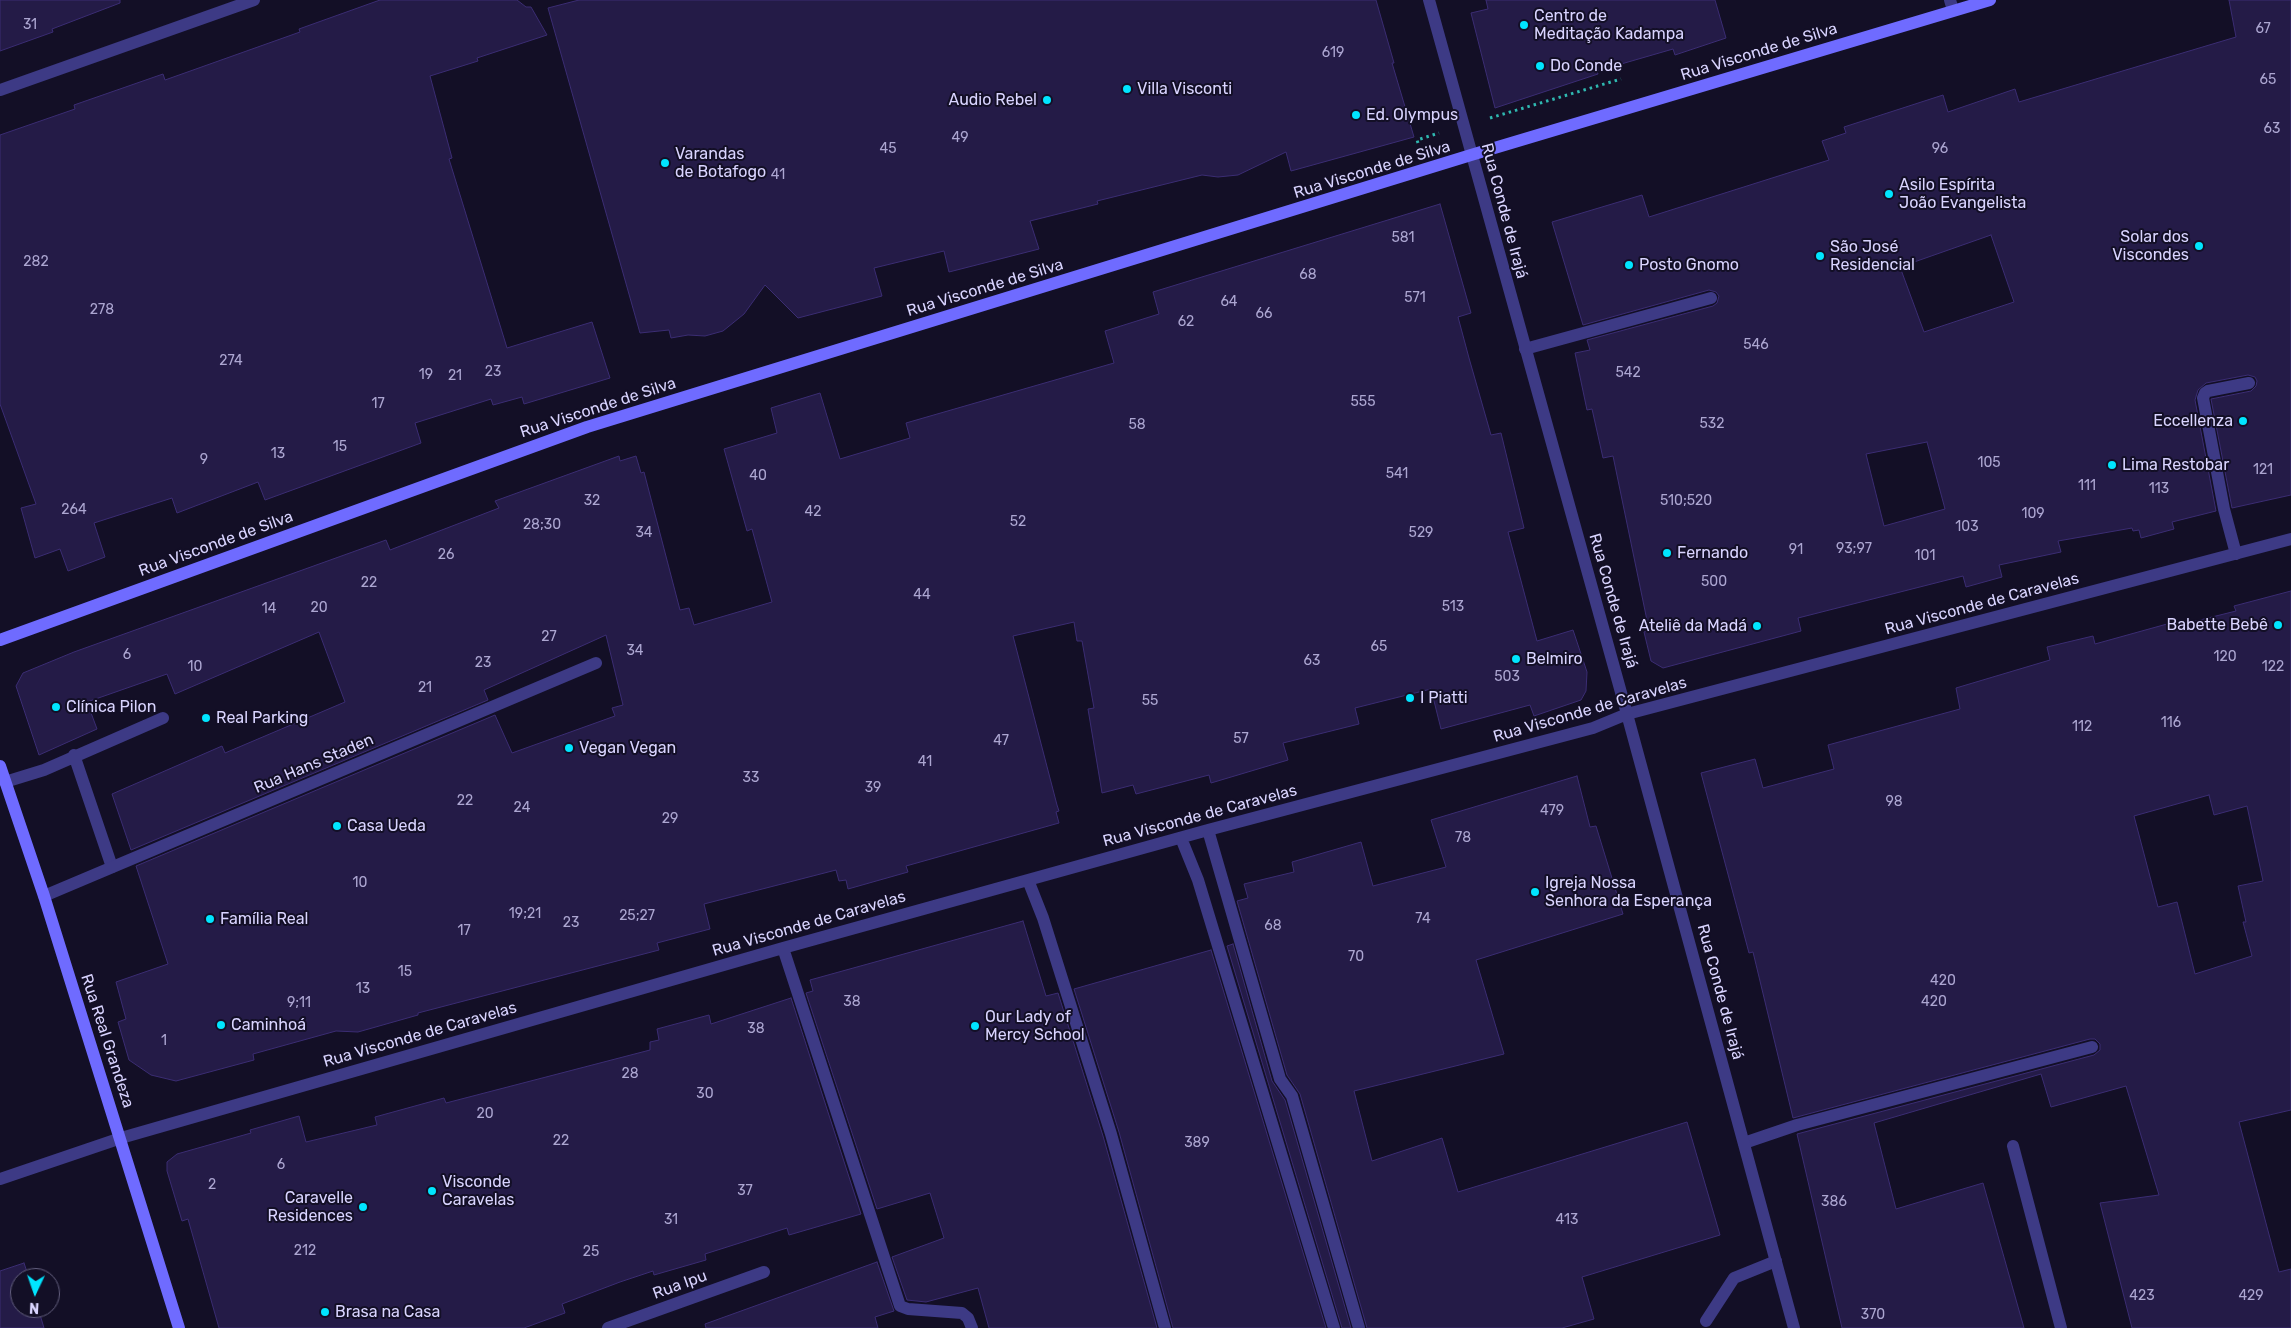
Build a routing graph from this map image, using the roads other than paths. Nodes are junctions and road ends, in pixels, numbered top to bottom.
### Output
1 (254, 0) edge
2 (1429, 0) edge
3 (1990, 0) edge
4 (1952, 5) edge
5 (0, 90) edge
6 (1471, 155) junction
7 (1712, 298) dead end
8 (1525, 349) junction
9 (2249, 383) dead end
10 (2291, 539) edge
11 (2236, 554) junction
12 (0, 640) edge
13 (596, 663) dead end
14 (1627, 714) junction
15 (163, 718) dead end
16 (74, 756) junction
17 (0, 766) edge
18 (5, 782) junction
19 (1208, 830) junction
20 (1181, 838) junction
21 (112, 867) junction
22 (1028, 880) junction
23 (44, 896) junction
24 (783, 948) junction
25 (2092, 1047) dead end
26 (121, 1138) junction
27 (1744, 1143) junction
28 (2013, 1146) dead end
29 (0, 1179) edge
30 (1776, 1261) junction
31 (764, 1272) dead end
32 (1706, 1320) dead end
33 (179, 1328) edge
34 (608, 1328) edge
35 (972, 1328) edge
36 (1165, 1328) edge
37 (1334, 1328) edge
38 (1359, 1328) edge
39 (1794, 1328) edge
40 (2061, 1328) edge

1 - 5 street
2 - 6 street, Rua Conde de Irajá
3 - 4 main road, Rua Visconde de Silva
4 - 6 main road, Rua Visconde de Silva
6 - 8 street, Rua Conde de Irajá
6 - 12 main road, Rua Visconde de Silva
7 - 8 street
8 - 14 street, Rua Conde de Irajá
9 - 11 street
10 - 11 street, Rua Visconde de Caravelas
11 - 14 street, Rua Visconde de Caravelas
13 - 21 street, Rua Hans Staden
14 - 19 street, Rua Visconde de Caravelas
14 - 27 street, Rua Conde de Irajá
15 - 16 street
16 - 18 street
16 - 21 street
17 - 18 main road, Rua Real Grandeza
18 - 23 main road, Rua Real Grandeza
19 - 20 street, Rua Visconde de Caravelas
19 - 38 street
20 - 22 street, Rua Visconde de Caravelas
20 - 37 street
21 - 23 street, Rua Hans Staden
22 - 24 street, Rua Visconde de Caravelas
22 - 36 street
23 - 26 main road, Rua Real Grandeza
24 - 26 street, Rua Visconde de Caravelas
24 - 35 street
25 - 27 street
26 - 29 street, Rua Visconde de Caravelas
26 - 33 main road, Rua Real Grandeza
27 - 30 street, Rua Conde de Irajá
28 - 40 street
30 - 32 street
30 - 39 street, Rua Conde de Irajá
31 - 34 street, Rua Ipu

